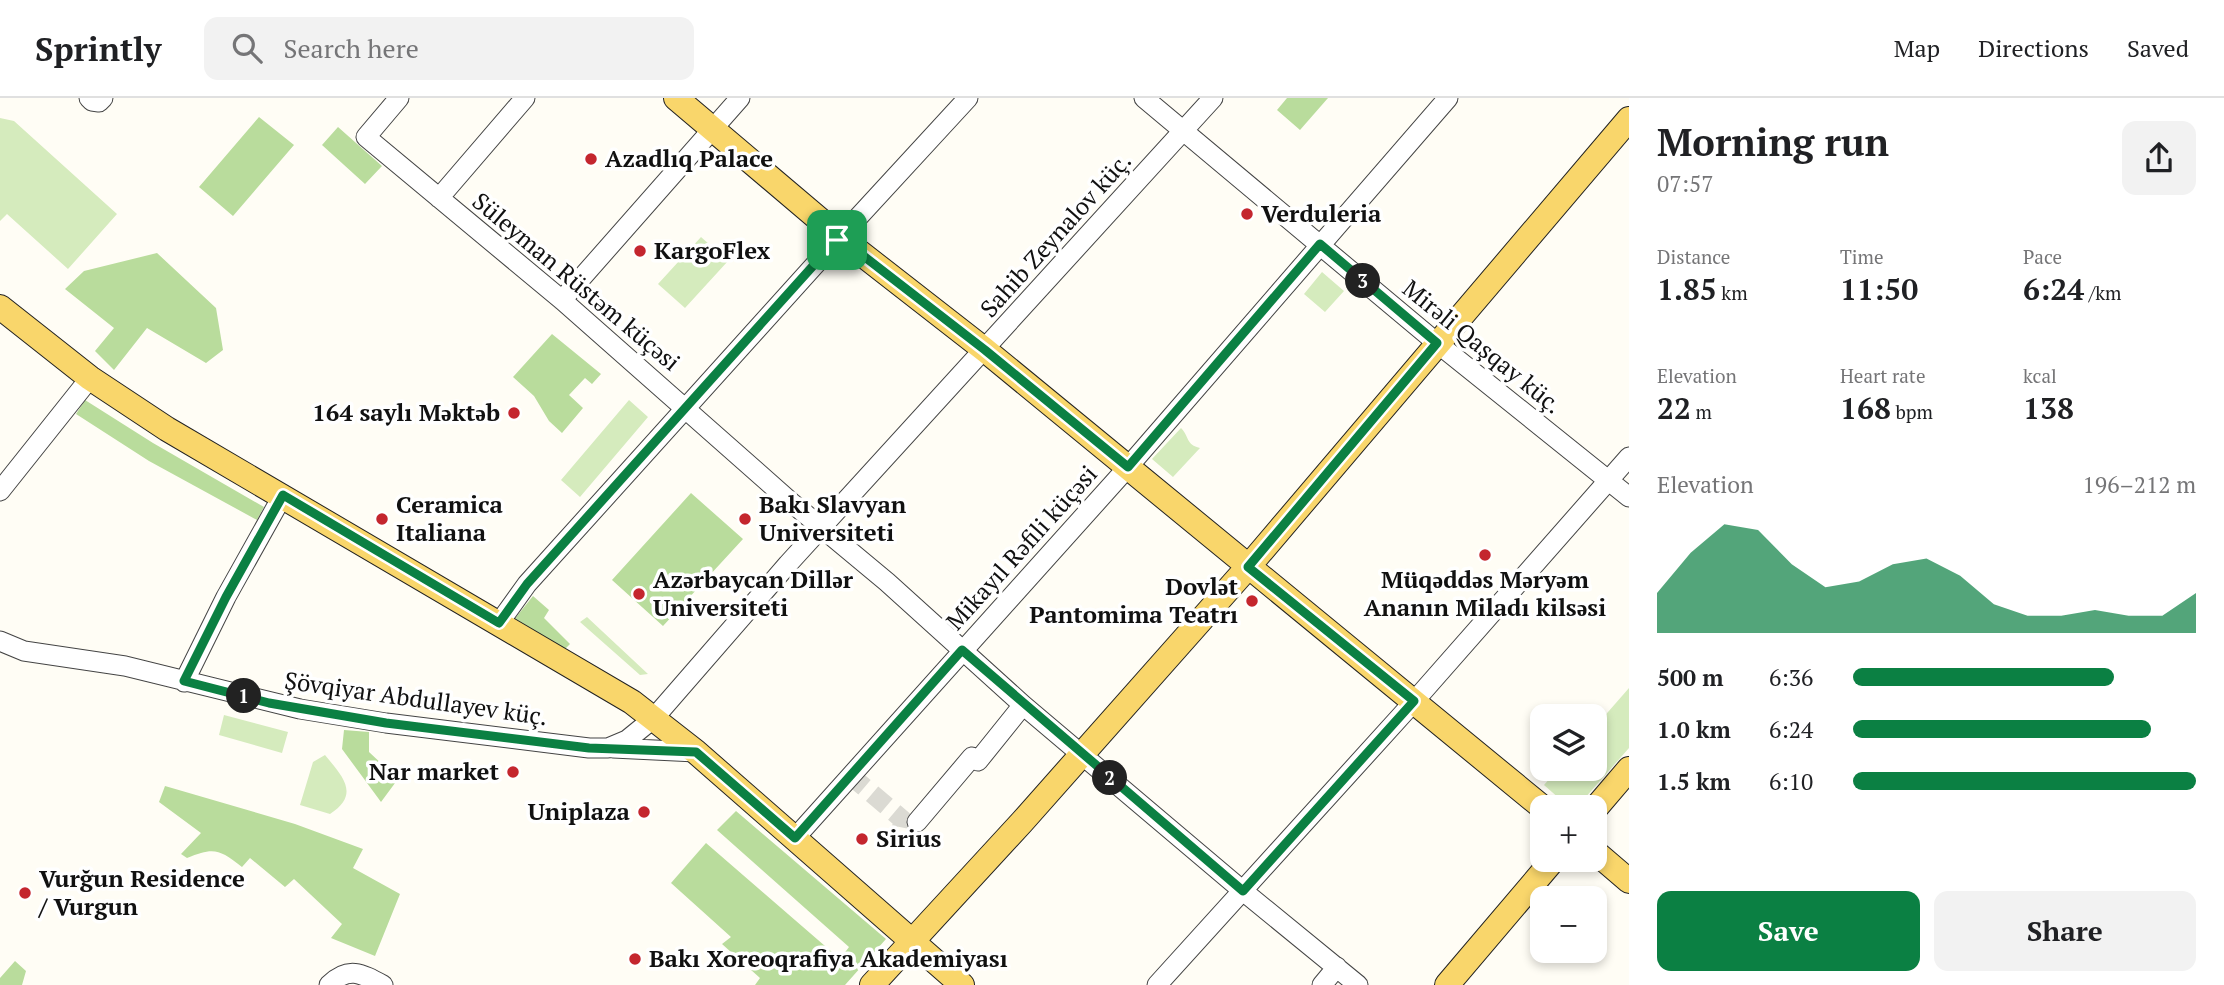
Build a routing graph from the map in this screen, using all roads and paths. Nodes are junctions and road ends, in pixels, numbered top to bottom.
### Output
1 (89, 98) edge
2 (103, 98) edge
3 (399, 98) edge
4 (525, 98) edge
5 (676, 98) edge
6 (740, 98) edge
7 (968, 98) edge
8 (1144, 98) edge
9 (1213, 98) edge
10 (1448, 98) edge
11 (1629, 119) edge
12 (713, 128) junction
13 (1184, 131) junction
14 (439, 198) junction
15 (839, 237) junction
16 (1320, 244) junction
17 (562, 300) junction
18 (0, 307) edge
19 (1437, 343) junction
20 (985, 350) junction
21 (90, 378) junction
22 (685, 408) junction
23 (1629, 457) edge
24 (1128, 467) junction
25 (1608, 481) junction
26 (0, 491) edge
27 (283, 495) junction
28 (1629, 498) edge
29 (821, 528) junction
30 (1248, 567) junction
31 (499, 623) junction
32 (0, 641) edge
33 (962, 650) junction
34 (184, 681) junction
35 (1414, 701) junction
36 (1023, 705) junction
37 (654, 718) junction
38 (608, 748) junction
39 (696, 752) junction
40 (1082, 754) junction
41 (1629, 769) edge
42 (1607, 795) edge
43 (1530, 797) edge
44 (917, 822) dead end
45 (795, 838) junction
46 (1607, 862) edge
47 (1542, 872) edge
48 (1629, 880) edge
49 (1243, 891) junction
50 (912, 941) junction
51 (1337, 967) junction
52 (329, 985) edge
53 (383, 985) edge
54 (872, 985) edge
55 (961, 985) edge
56 (1157, 985) edge
57 (1322, 985) edge
58 (1358, 985) edge
59 (1447, 985) edge

1 - 2 street
3 - 14 street, Süleyman Rüstəm küçəsi
4 - 14 street
5 - 12 main road
6 - 12 street
7 - 15 street
8 - 13 street, Mirəli Qaşqay küç.
9 - 13 street, Sahib Zeynalov küç.
10 - 16 street, Mikayıl Rəfili küçəsi
11 - 19 main road
12 - 15 main road
12 - 17 street
13 - 16 street, Mirəli Qaşqay küç.
13 - 20 street, Sahib Zeynalov küç.
14 - 17 street, Süleyman Rüstəm küçəsi
15 - 20 main road
15 - 22 street
16 - 19 street, Mirəli Qaşqay küç.
16 - 24 street, Mikayıl Rəfili küçəsi
17 - 22 street, Süleyman Rüstəm küçəsi
18 - 21 main road
19 - 25 street, Mirəli Qaşqay küç.
19 - 30 main road
20 - 24 main road
20 - 29 street, Sahib Zeynalov küç.
21 - 26 street
21 - 27 main road
22 - 29 street, Süleyman Rüstəm küçəsi
22 - 31 street
23 - 25 street
24 - 30 main road
24 - 33 street, Mikayıl Rəfili küçəsi
25 - 28 street, Mirəli Qaşqay küç.
25 - 35 street
27 - 31 main road
27 - 34 street
29 - 33 street, Süleyman Rüstəm küçəsi
29 - 37 street, Sahib Zeynalov küç.
30 - 35 main road
30 - 40 main road
31 - 37 main road
32 - 34 street, Şövqiyar Abdullayev küç.
33 - 36 street, Süleyman Rüstəm küçəsi
33 - 45 street, Mikayıl Rəfili küçəsi
34 - 38 street, Şövqiyar Abdullayev küç.
35 - 43 main road
35 - 49 street
36 - 40 street, Süleyman Rüstəm küçəsi
36 - 44 street
37 - 38 street
37 - 39 main road
38 - 39 street, Şövqiyar Abdullayev küç.
39 - 45 main road
40 - 49 street, Süleyman Rüstəm küçəsi
40 - 50 main road
41 - 42 main road
45 - 50 main road
46 - 48 main road
47 - 59 main road
49 - 51 street, Süleyman Rüstəm küçəsi
49 - 56 street
50 - 54 main road
50 - 55 main road
51 - 57 street
51 - 58 street, Süleyman Rüstəm küçəsi
52 - 53 street

